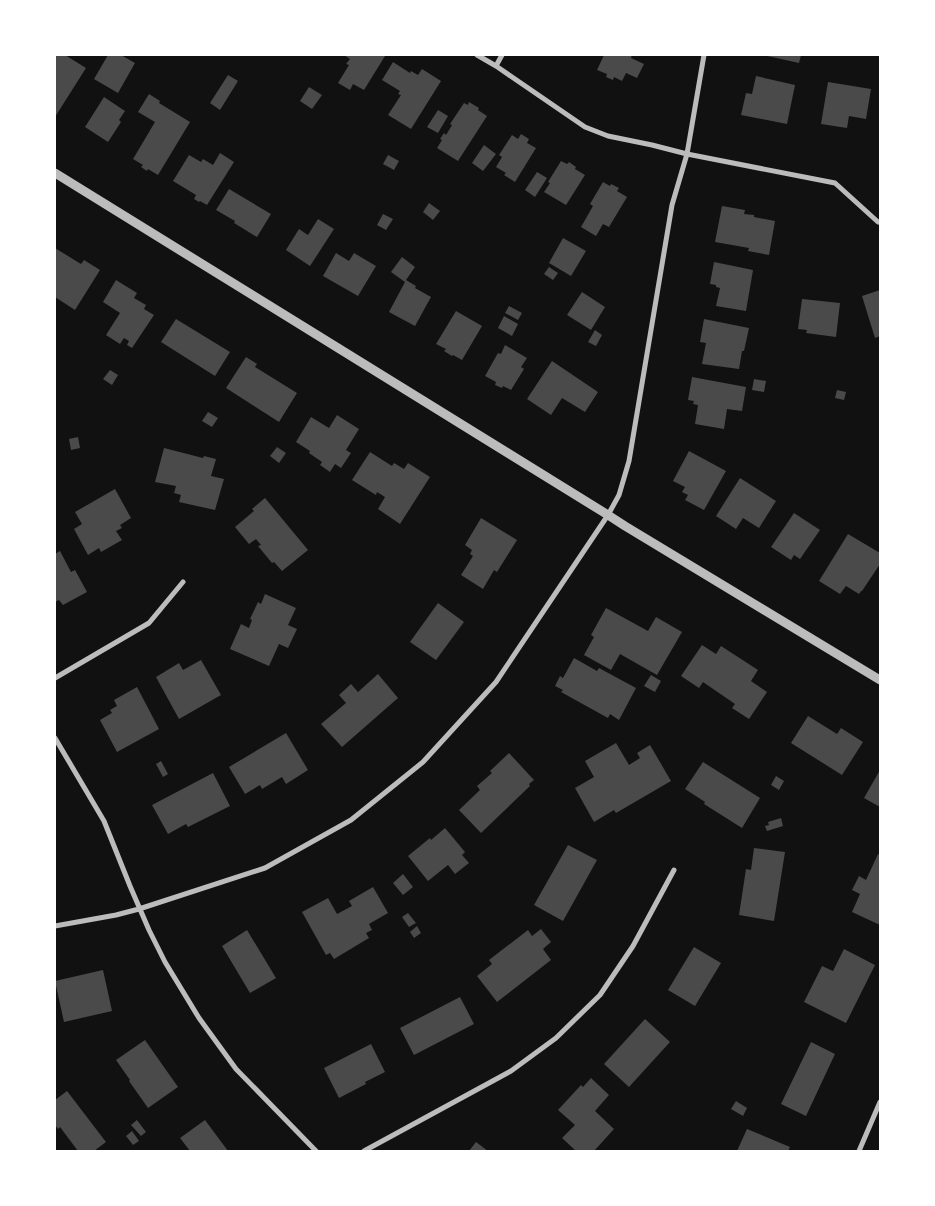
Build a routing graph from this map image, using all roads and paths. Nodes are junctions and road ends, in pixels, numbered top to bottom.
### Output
1 (477, 55) edge
2 (502, 55) edge
3 (704, 55) edge
4 (496, 66) junction
5 (686, 154) junction
6 (55, 173) edge
7 (878, 222) dead end
8 (608, 515) junction
9 (183, 582) dead end
10 (55, 678) edge
11 (880, 680) edge
12 (55, 738) edge
13 (674, 870) dead end
14 (139, 909) junction
15 (55, 926) edge
16 (880, 1102) edge
17 (316, 1151) edge
18 (364, 1151) edge
19 (859, 1151) edge

1 - 4 street
2 - 4 street
3 - 5 street
4 - 5 street
5 - 7 street
5 - 8 street
6 - 8 street
8 - 11 street
8 - 14 street
9 - 10 street
12 - 14 street
13 - 18 street
14 - 15 street
14 - 17 street
16 - 19 street

